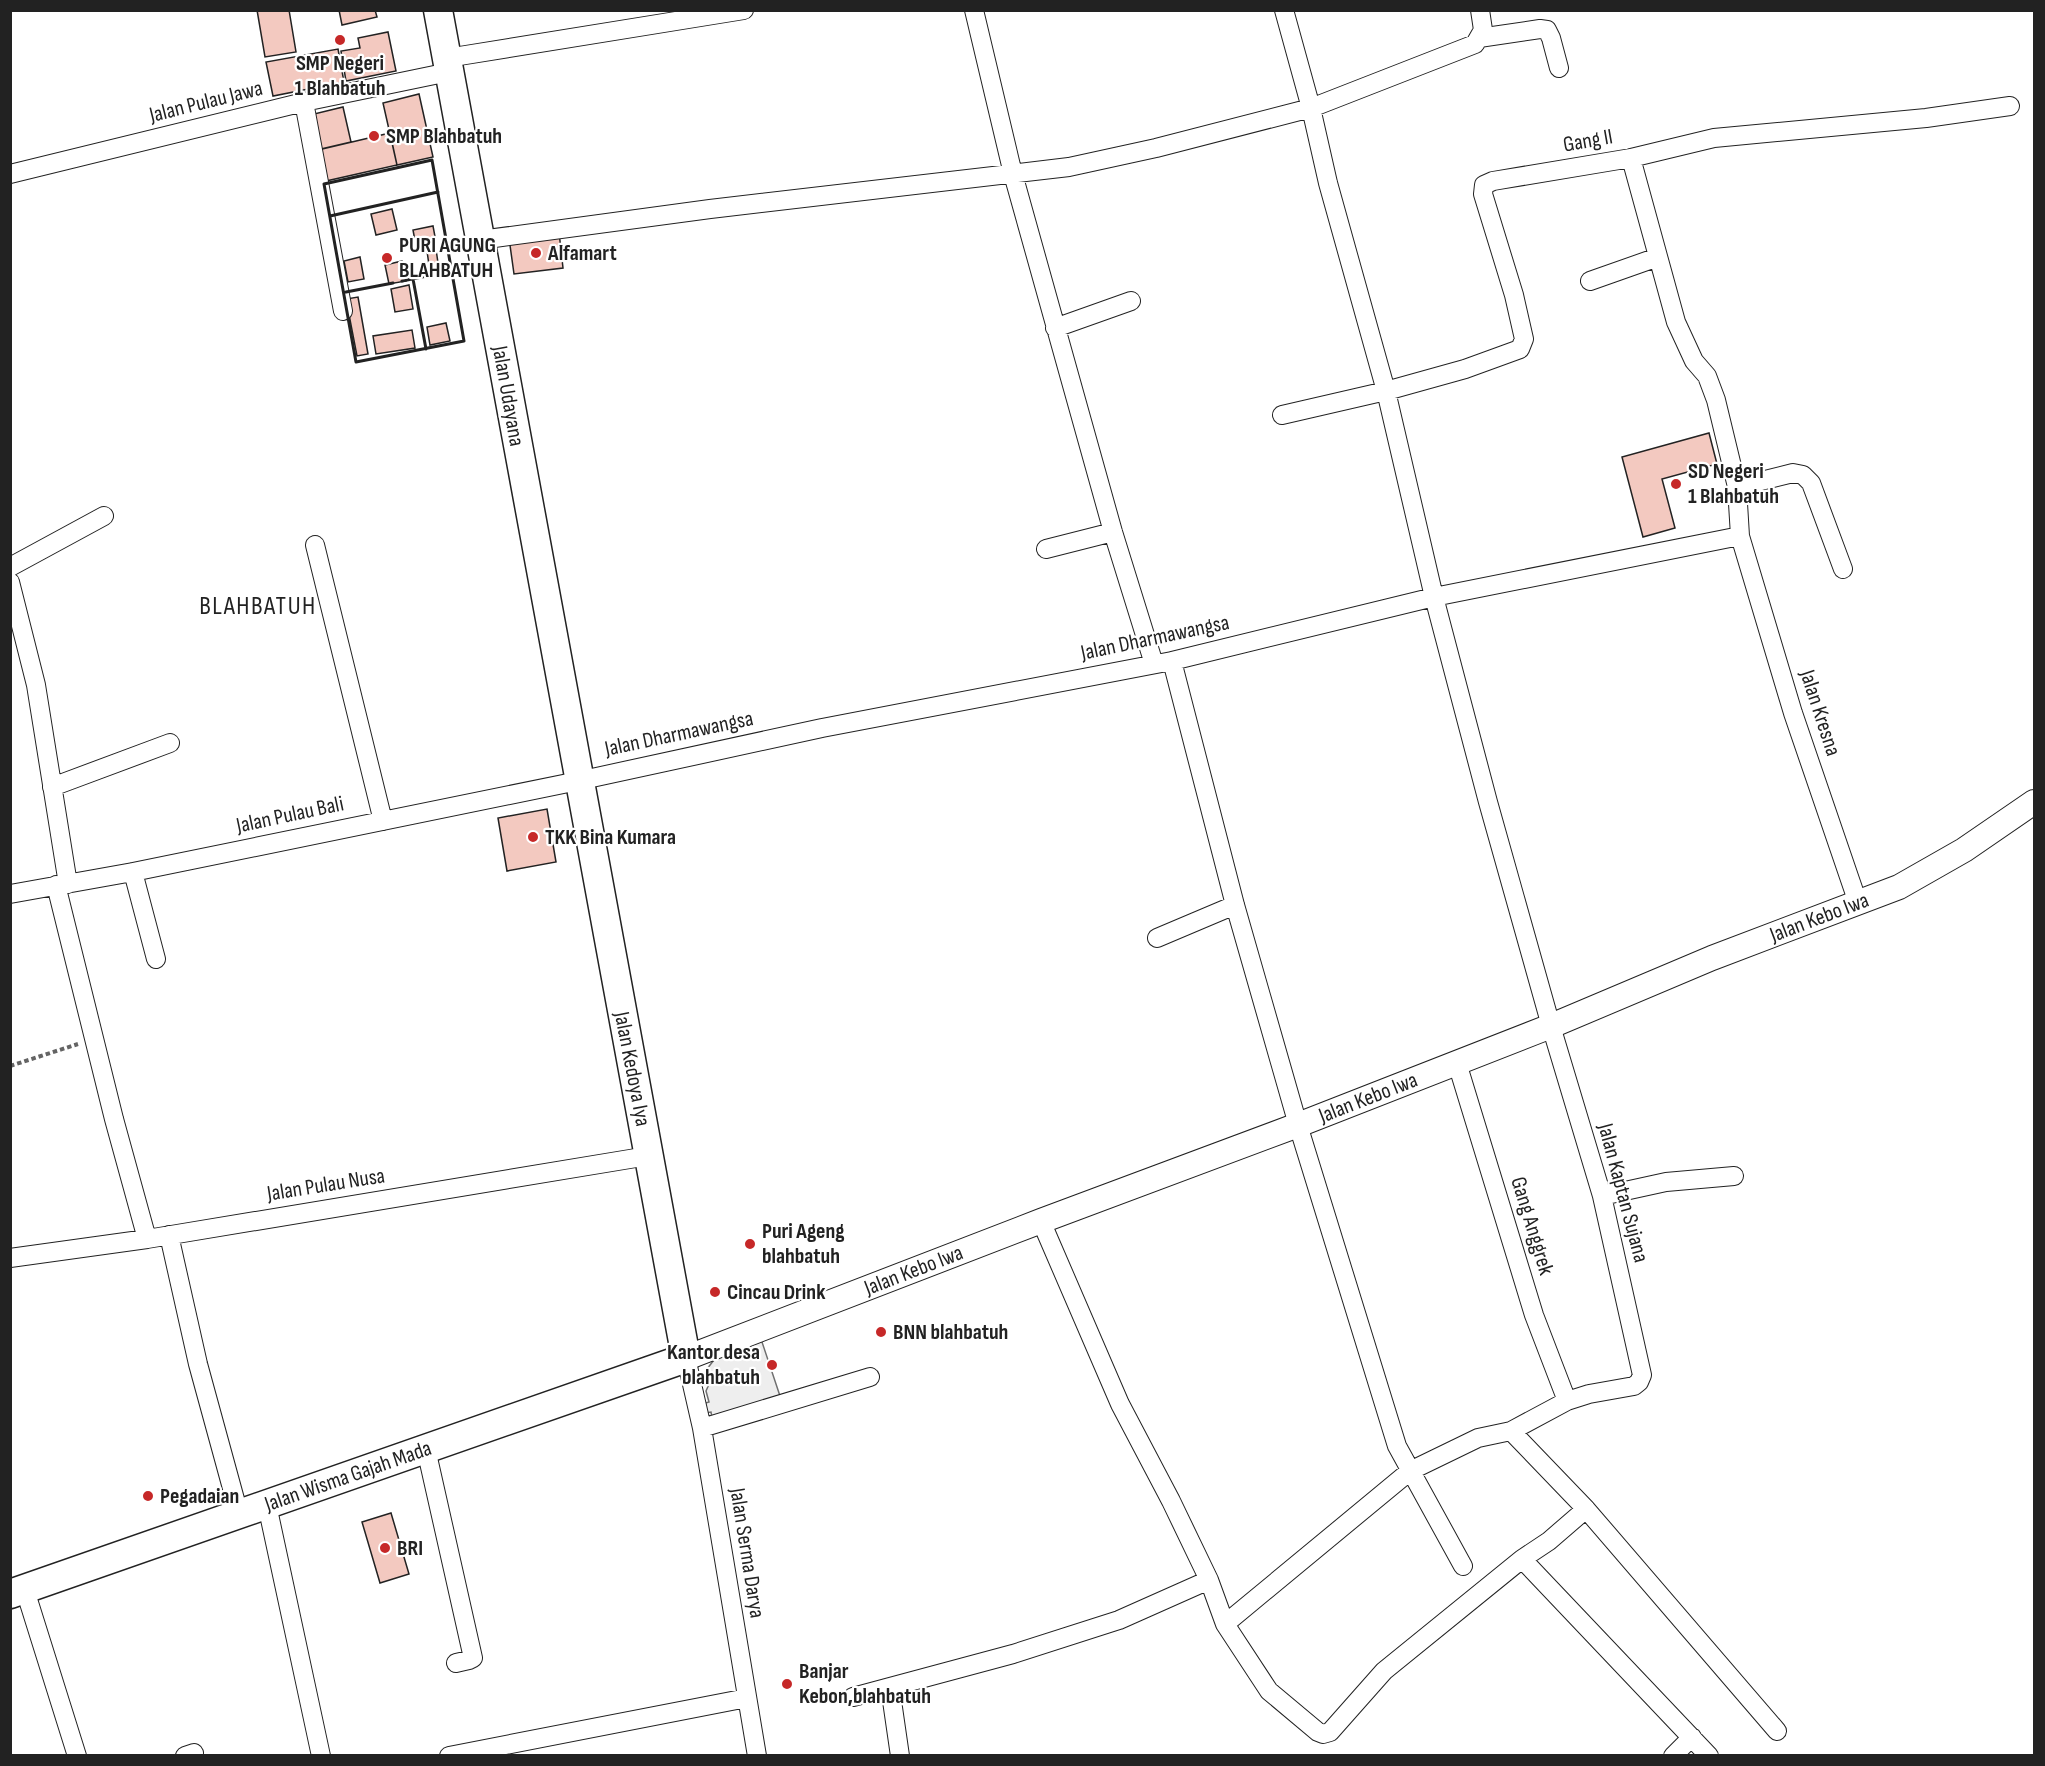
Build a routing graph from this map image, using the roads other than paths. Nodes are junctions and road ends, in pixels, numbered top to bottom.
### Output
1 (438, 10) edge
2 (744, 10) edge
3 (974, 10) edge
4 (1284, 10) edge
5 (1480, 10) edge
6 (635, 19) edge
7 (1479, 38) junction
8 (448, 65) junction
9 (1559, 68) dead end
10 (304, 102) junction
11 (2010, 106) dead end
12 (1311, 108) junction
13 (1631, 158) junction
14 (10, 174) edge
15 (1012, 174) junction
16 (480, 240) junction
17 (1658, 257) junction
18 (1590, 281) dead end
19 (1131, 301) dead end
20 (343, 311) dead end
21 (1055, 328) junction
22 (1386, 391) junction
23 (1282, 415) dead end
24 (1737, 487) junction
25 (104, 516) dead end
26 (1113, 532) junction
27 (1740, 536) junction
28 (315, 545) dead end
29 (1046, 549) dead end
30 (10, 567) edge
31 (1843, 569) dead end
32 (10, 582) edge
33 (1434, 597) junction
34 (1163, 662) junction
35 (170, 743) dead end
36 (578, 781) junction
37 (52, 787) junction
38 (2034, 802) edge
39 (382, 821) junction
40 (133, 873) junction
41 (62, 885) junction
42 (10, 894) edge
43 (1858, 903) junction
44 (1235, 905) junction
45 (1157, 938) dead end
46 (156, 959) dead end
47 (1551, 1026) junction
48 (1457, 1063) junction
49 (1298, 1125) junction
50 (648, 1156) junction
51 (1734, 1176) dead end
52 (1602, 1196) junction
53 (1041, 1221) junction
54 (169, 1235) junction
55 (147, 1239) junction
56 (10, 1258) edge
57 (686, 1358) junction
58 (870, 1377) dead end
59 (1567, 1401) junction
60 (702, 1428) junction
61 (1511, 1431) junction
62 (426, 1449) junction
63 (1406, 1464) junction
64 (267, 1505) junction
65 (1586, 1509) junction
66 (240, 1514) junction
67 (1522, 1559) junction
68 (1463, 1566) dead end
69 (1209, 1580) junction
70 (18, 1592) edge
71 (1225, 1624) junction
72 (456, 1663) dead end
73 (890, 1688) junction
74 (852, 1697) dead end
75 (747, 1698) junction
76 (1777, 1731) dead end
77 (1692, 1737) junction
78 (77, 1755) edge
79 (321, 1755) edge
80 (449, 1755) edge
81 (757, 1755) edge
82 (900, 1755) edge
83 (1673, 1755) edge
84 (1709, 1755) edge

1 - 8 highway, Jalan Udayana
2 - 6 street, Jalan Pulau Jawa
3 - 15 street
4 - 12 street, Jalan Kaptan Sujana
5 - 7 street
6 - 8 street, Jalan Pulau Jawa
7 - 9 street
7 - 12 street
8 - 10 street, Jalan Pulau Jawa
8 - 16 highway, Jalan Udayana
10 - 14 street, Jalan Pulau Jawa
10 - 20 street
11 - 13 street, Gang II
12 - 15 street
12 - 22 street, Jalan Kaptan Sujana
13 - 17 street, Jalan Kresna
13 - 22 street, Gang II
15 - 16 street
15 - 21 street
16 - 36 highway, Jalan Udayana
17 - 18 street
17 - 24 street, Jalan Kresna
19 - 21 street
21 - 26 street
22 - 23 street
22 - 33 street, Jalan Kaptan Sujana
24 - 27 street, Jalan Kresna
24 - 31 street
25 - 30 street
26 - 29 street
26 - 34 street
27 - 33 street, Jalan Dharmawangsa
27 - 43 street, Jalan Kresna
28 - 39 street
32 - 37 street
33 - 34 street, Jalan Dharmawangsa
33 - 47 street, Jalan Kaptan Sujana
34 - 36 street, Jalan Dharmawangsa
34 - 44 street
35 - 37 street
36 - 39 street, Jalan Pulau Bali
36 - 50 highway, Jalan Kedoya Iya
37 - 41 street
38 - 43 main road, Jalan Kebo Iwa
39 - 40 street, Jalan Pulau Bali
40 - 41 street, Jalan Pulau Bali
40 - 46 street
41 - 42 street, Jalan Pulau Bali
41 - 55 street
43 - 47 main road, Jalan Kebo Iwa
44 - 45 street
44 - 49 street
47 - 48 main road, Jalan Kebo Iwa
47 - 52 street, Jalan Kaptan Sujana
48 - 49 main road, Jalan Kebo Iwa
48 - 59 street, Gang Anggrek
49 - 53 main road, Jalan Kebo Iwa
49 - 63 street
50 - 54 street, Jalan Pulau Nusa
50 - 57 highway, Jalan Kedoya Iya
51 - 52 street
52 - 59 street, Jalan Kaptan Sujana
53 - 57 main road, Jalan Kebo Iwa
53 - 69 street
54 - 55 street, Jalan Pulau Nusa
54 - 66 street
55 - 56 street, Jalan Pulau Nusa
57 - 60 street, Jalan Serma Darya
57 - 62 highway, Jalan Wisma Gajah Mada
58 - 60 street
59 - 61 street
60 - 75 street, Jalan Serma Darya
61 - 63 street
61 - 65 street
62 - 64 highway, Jalan Wisma Gajah Mada
62 - 72 street
63 - 68 street
63 - 71 street
64 - 66 highway, Jalan Wisma Gajah Mada
64 - 79 street
65 - 67 street
65 - 76 street
66 - 70 highway, Jalan Wisma Gajah Mada
67 - 71 street
67 - 77 street
69 - 71 street
69 - 73 street
70 - 78 street
73 - 74 street
73 - 82 street
75 - 80 street
75 - 81 street, Jalan Serma Darya
77 - 83 street
77 - 84 street

